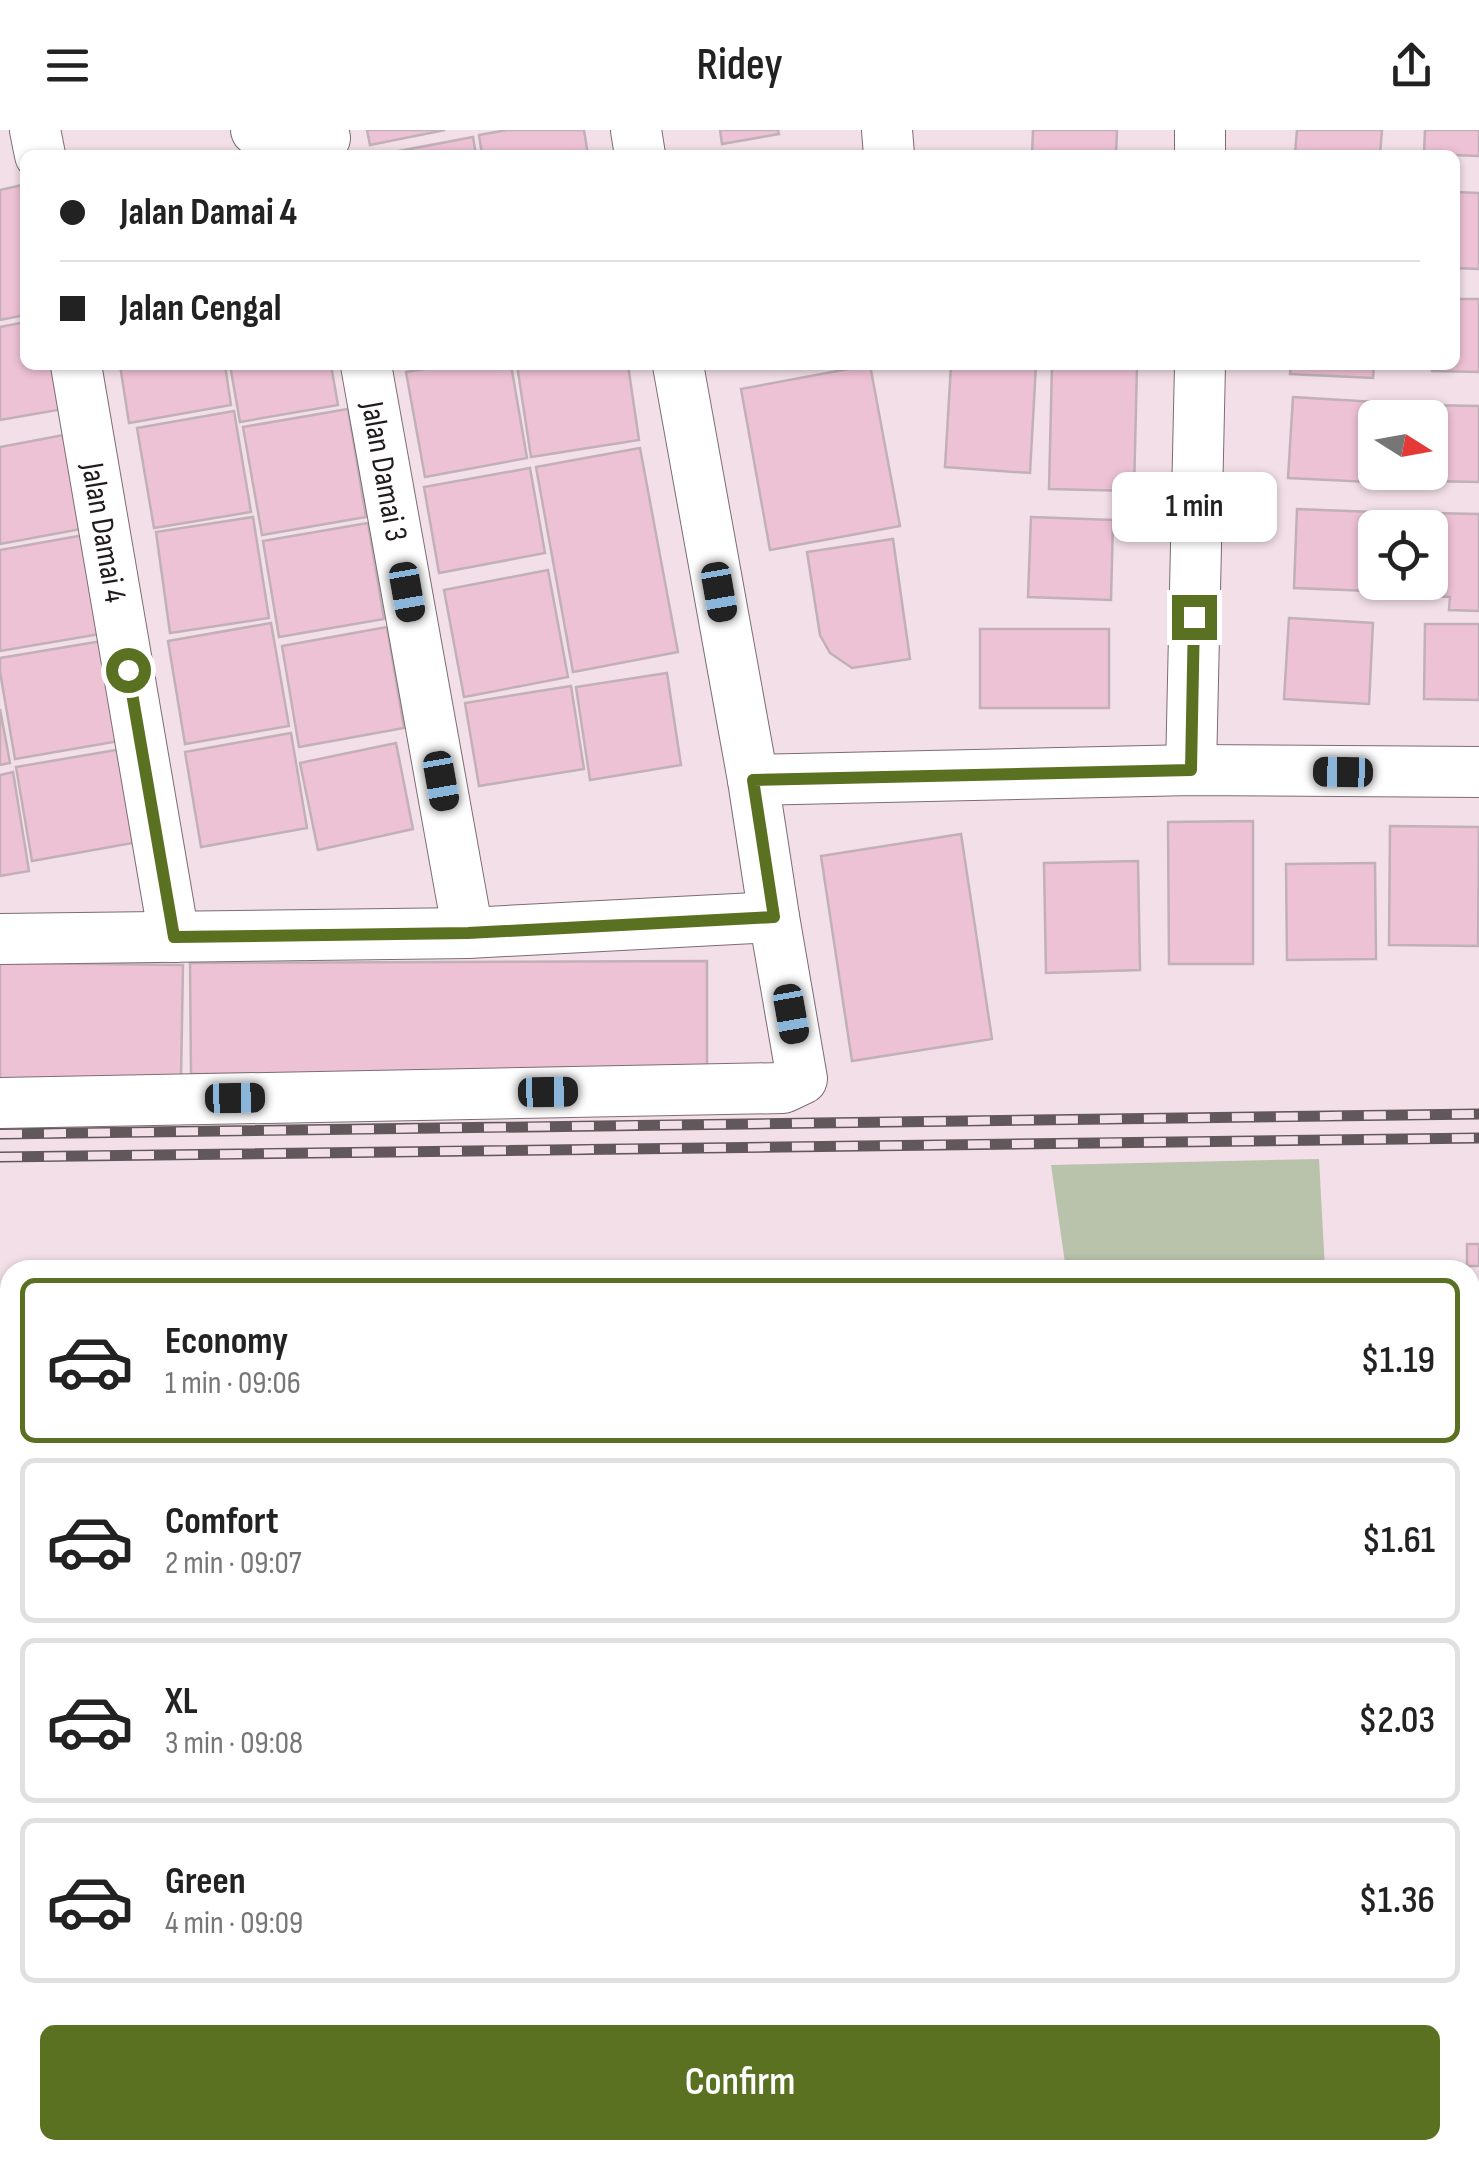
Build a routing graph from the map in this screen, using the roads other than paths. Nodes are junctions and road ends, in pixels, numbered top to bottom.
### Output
1 (256, 130) edge
2 (326, 141) edge
3 (77, 370) edge
4 (367, 370) edge
5 (679, 370) edge
6 (1200, 370) edge
7 (1191, 770) junction
8 (1479, 772) edge
9 (753, 780) junction
10 (774, 917) junction
11 (468, 933) junction
12 (174, 937) junction
13 (0, 939) edge
14 (0, 1103) edge

1 - 2 street
3 - 12 street, Jalan Damai 4
4 - 11 street, Jalan Damai 3
5 - 9 street
6 - 7 street
7 - 8 street
7 - 9 street
9 - 10 street
10 - 11 street
10 - 14 street
11 - 12 street
12 - 13 street

